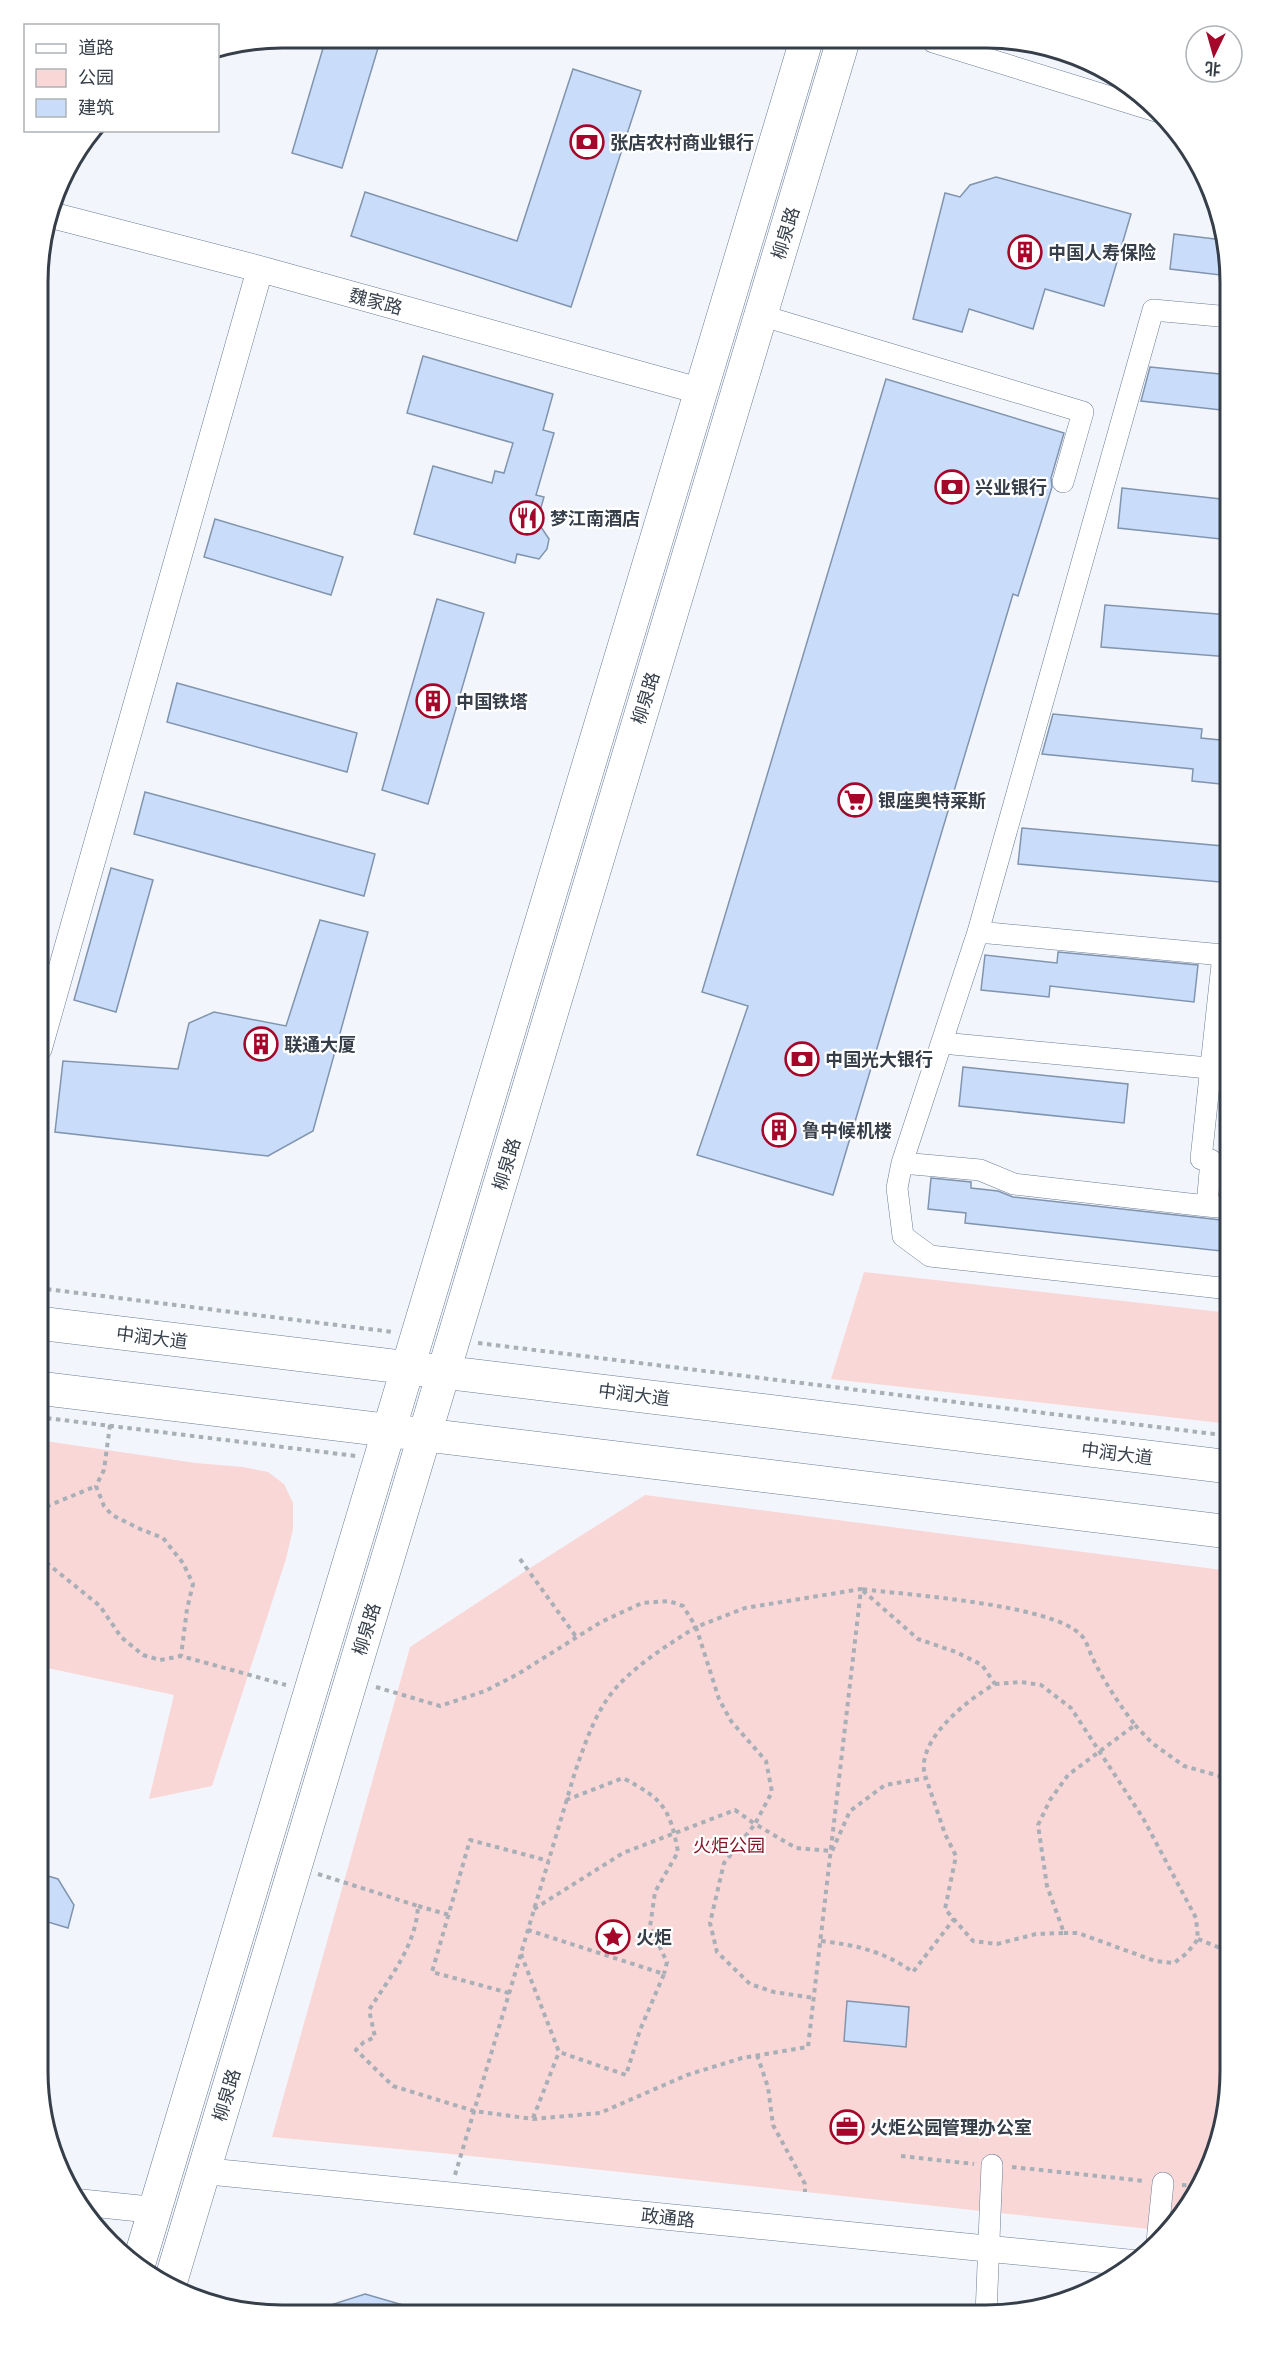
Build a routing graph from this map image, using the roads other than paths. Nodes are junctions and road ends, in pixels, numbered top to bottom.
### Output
1 (804, 48) edge
2 (841, 48) edge
3 (952, 48) edge
4 (1140, 106) edge
5 (58, 216) edge
6 (260, 269) junction
7 (760, 315) junction
8 (1220, 316) edge
9 (700, 391) junction
10 (1063, 482) dead end
11 (978, 932) junction
12 (1220, 955) edge
13 (48, 1016) edge
14 (942, 1043) junction
15 (1220, 1069) edge
16 (1220, 1074) edge
17 (902, 1163) junction
18 (1207, 1206) junction
19 (1220, 1208) edge
20 (1220, 1288) edge
21 (48, 1324) edge
22 (407, 1367) junction
23 (444, 1372) junction
24 (48, 1389) edge
25 (388, 1431) junction
26 (424, 1435) junction
27 (1220, 1466) edge
28 (1220, 1531) edge
29 (992, 2165) road end
30 (204, 2171) junction
31 (1163, 2183) road end
32 (90, 2203) edge
33 (154, 2210) junction
34 (1158, 2229) edge
35 (988, 2249) junction
36 (140, 2257) edge
37 (1120, 2263) edge
38 (172, 2277) edge
39 (986, 2305) edge

1 - 9 main road, 柳泉路
2 - 7 main road, 柳泉路
3 - 4 street
5 - 6 street, 魏家路
6 - 9 street, 魏家路
6 - 13 street
7 - 10 street
7 - 23 main road, 柳泉路
8 - 11 street
9 - 22 main road, 柳泉路
11 - 12 street
11 - 14 street
14 - 15 street
14 - 17 street
16 - 18 street
17 - 18 street
17 - 20 street
18 - 19 street
21 - 22 main road, 中润大道
22 - 23 main road, 中润大道
22 - 25 main road, 柳泉路
23 - 26 main road, 柳泉路
23 - 27 main road, 中润大道
24 - 25 main road
25 - 26 main road
25 - 33 main road, 柳泉路
26 - 28 main road
26 - 30 main road, 柳泉路
29 - 35 street
30 - 35 street, 政通路
30 - 38 main road, 柳泉路
31 - 34 street
32 - 33 street
33 - 36 main road, 柳泉路
35 - 37 street, 政通路
35 - 39 street

